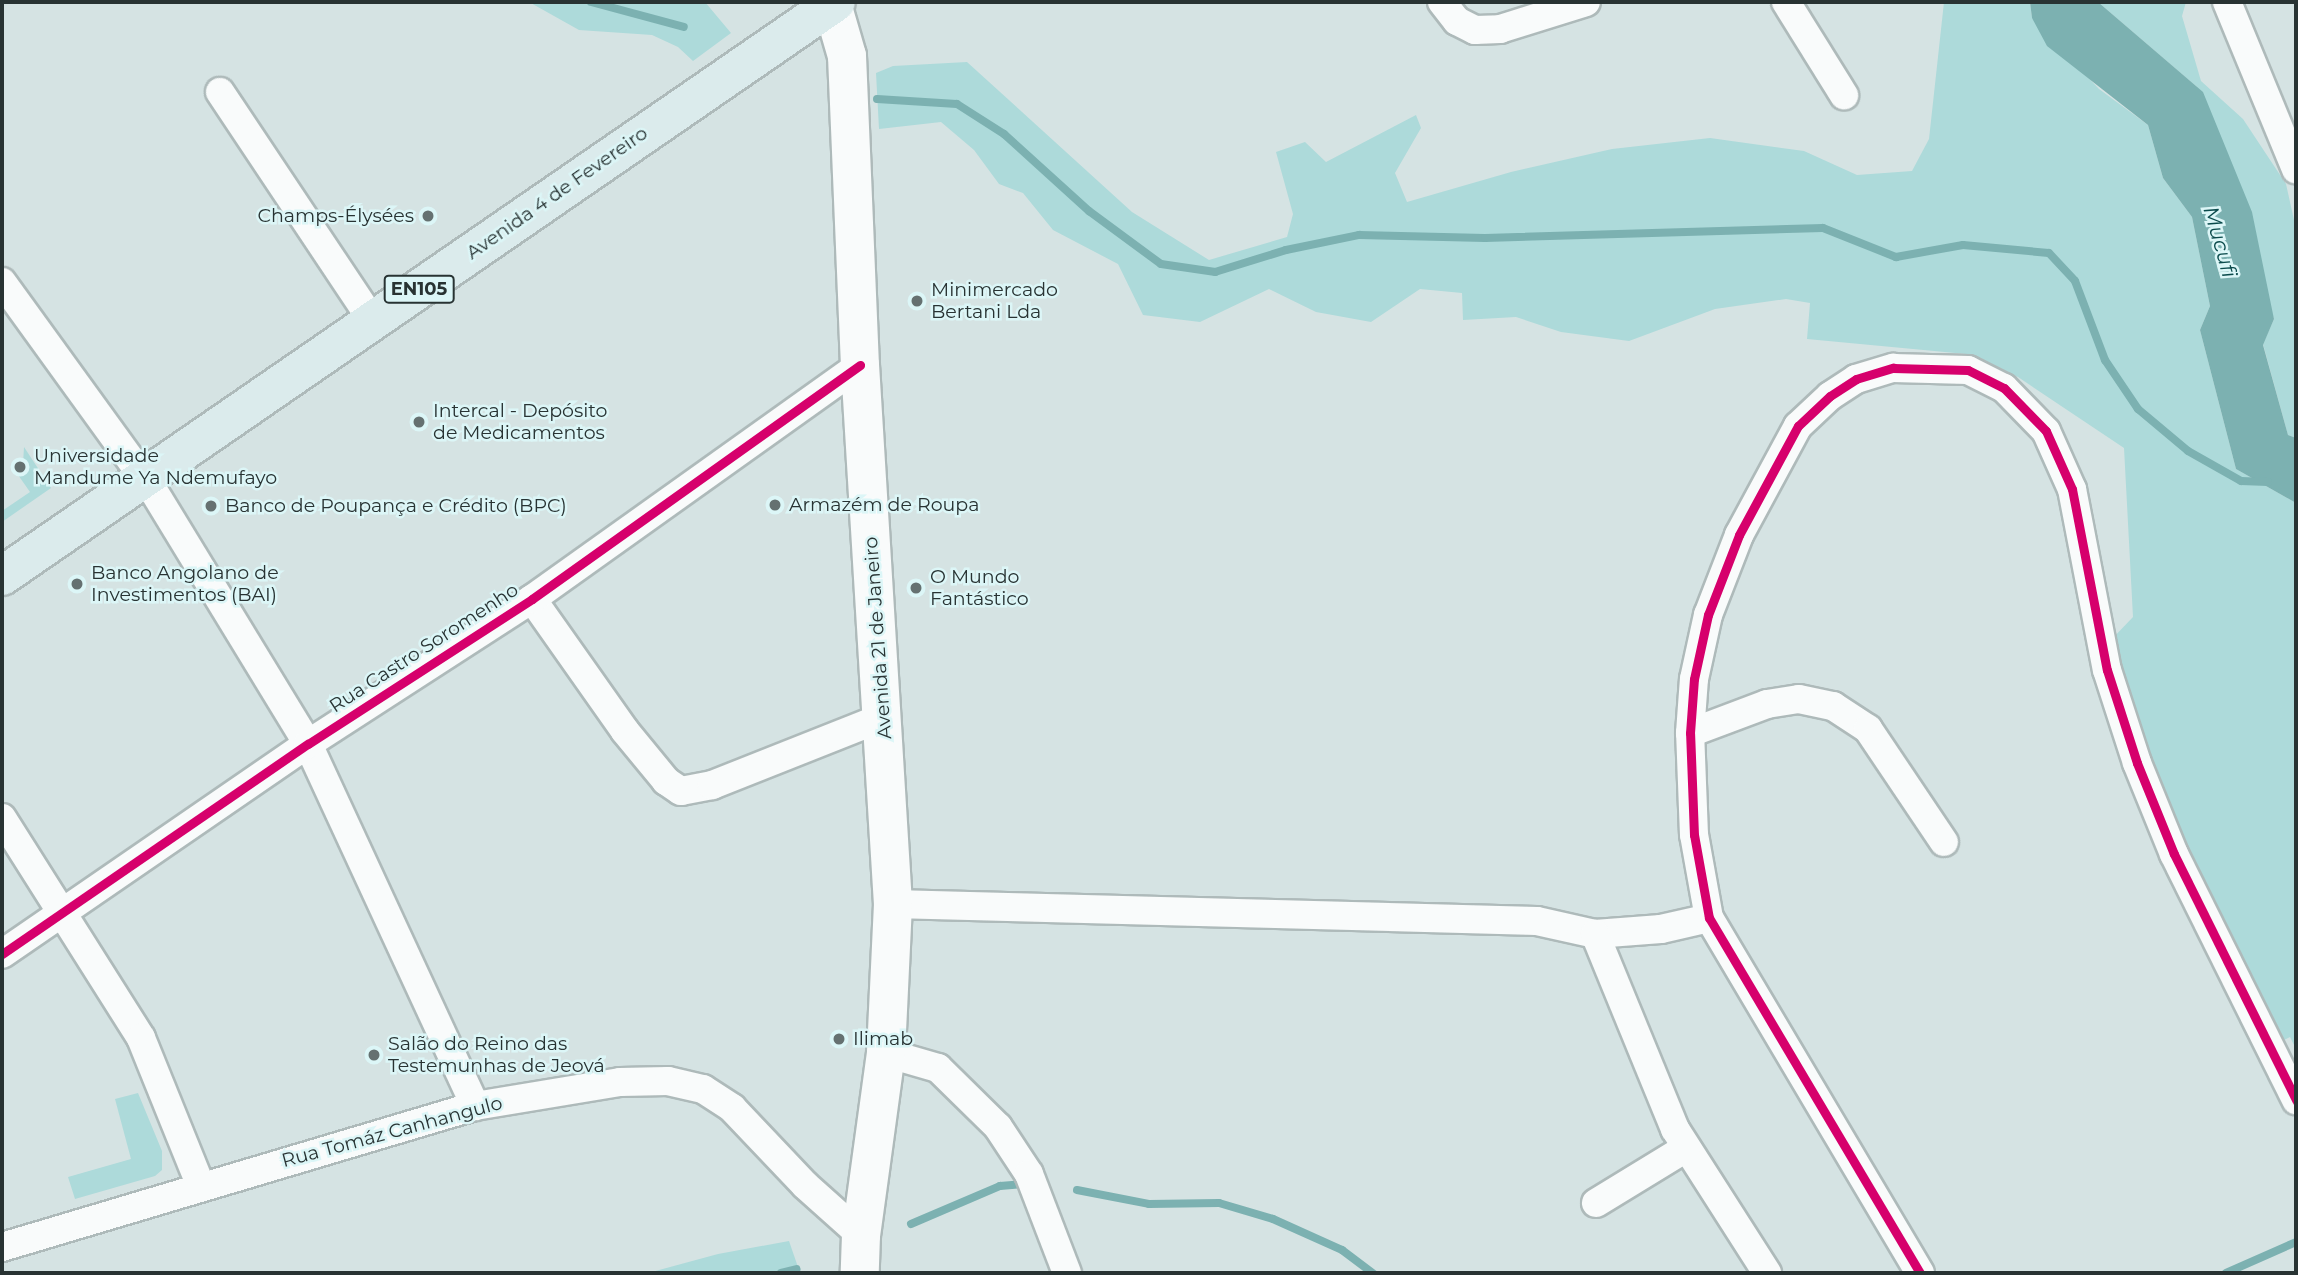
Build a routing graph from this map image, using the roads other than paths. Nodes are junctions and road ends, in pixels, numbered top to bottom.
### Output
1 (1442, 2) edge
2 (1586, 2) edge
3 (1786, 2) edge
4 (2227, 2) edge
5 (824, 3) edge
6 (220, 92) dead end
7 (1844, 95) dead end
8 (2296, 169) edge
9 (2, 282) edge
10 (362, 306) junction
11 (860, 365) junction
12 (139, 470) junction
13 (2, 553) edge
14 (2, 576) edge
15 (532, 599) junction
16 (884, 717) junction
17 (1689, 733) junction
18 (308, 744) junction
19 (2, 818) edge
20 (1944, 842) dead end
21 (893, 904) junction
22 (63, 912) junction
23 (1709, 918) junction
24 (1595, 934) junction
25 (2, 954) edge
26 (886, 1053) junction
27 (2296, 1100) edge
28 (475, 1106) junction
29 (1686, 1148) junction
30 (200, 1184) junction
31 (1596, 1203) dead end
32 (861, 1235) junction
33 (2, 1247) edge
34 (860, 1273) edge
35 (1067, 1273) edge
36 (1767, 1273) edge
37 (1920, 1273) edge

1 - 2 street
3 - 7 street
4 - 8 street
5 - 10 main road, Avenida 4 de Fevereiro / EN105
5 - 11 main road, Avenida 21 de Janeiro
5 - 12 main road, Avenida 4 de Fevereiro / EN105
6 - 10 street
9 - 12 street
10 - 12 main road, Avenida 4 de Fevereiro / EN105
11 - 15 street, Rua Castro Soromenho
11 - 16 main road, Avenida 21 de Janeiro
12 - 13 main road, Avenida 4 de Fevereiro / EN105
12 - 14 main road, Avenida 4 de Fevereiro / EN105
12 - 18 street
15 - 16 street
15 - 18 street, Rua Castro Soromenho
16 - 21 main road, Avenida 21 de Janeiro
17 - 20 street
17 - 23 street
17 - 27 street
18 - 22 street, Rua Castro Soromenho
18 - 28 street
19 - 22 street
21 - 24 street
21 - 26 main road, Avenida 21 de Janeiro
22 - 25 street, Rua Castro Soromenho
22 - 30 street
23 - 24 street
23 - 37 street
24 - 29 street
26 - 32 main road, Avenida 21 de Janeiro
26 - 35 street
28 - 30 street, Rua Tomáz Canhangulo
28 - 32 street, Rua Tomáz Canhangulo
29 - 31 street
29 - 36 street
30 - 33 street, Rua Tomáz Canhangulo
32 - 34 main road, Avenida 21 de Janeiro

